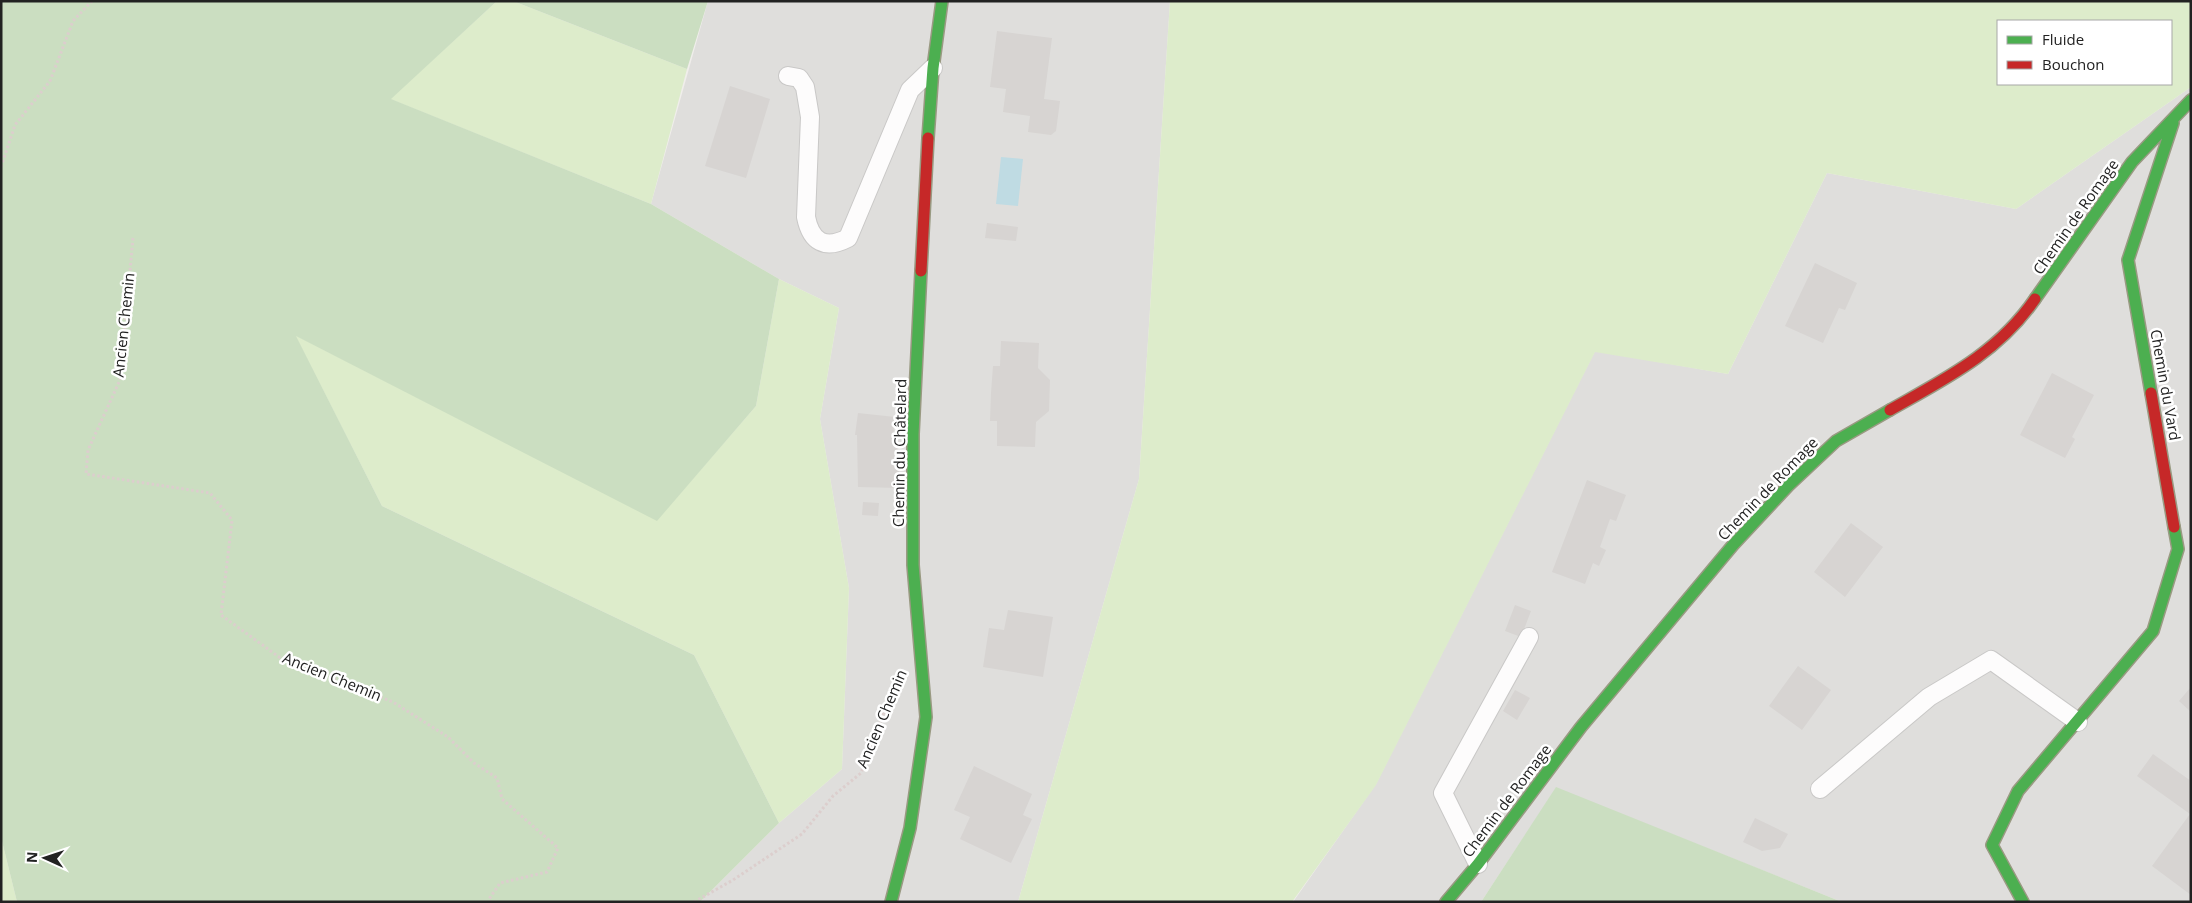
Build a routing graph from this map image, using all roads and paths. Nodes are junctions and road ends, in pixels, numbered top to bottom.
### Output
1 (92, 1) edge
2 (942, 1) edge
3 (934, 68) junction
4 (788, 76) dead end
5 (2191, 100) edge
6 (2175, 115) junction
7 (1, 167) edge
8 (133, 238) dead end
9 (1529, 637) dead end
10 (893, 688) dead end
11 (2078, 722) junction
12 (1820, 789) dead end
13 (1478, 864) junction
14 (490, 902) edge
15 (694, 902) edge
16 (891, 902) edge
17 (1446, 902) edge
18 (2023, 902) edge

1 - 7 path
2 - 3 street, Chemin du Châtelard
3 - 4 lane
3 - 16 street, Chemin du Châtelard
5 - 6 street, Chemin de Romage
6 - 11 street, Chemin du Vard
6 - 13 street, Chemin de Romage
8 - 14 path, Ancien Chemin
9 - 13 lane
10 - 15 path, Ancien Chemin
11 - 12 lane
11 - 18 street, Chemin du Vard
13 - 17 street, Chemin de Romage

